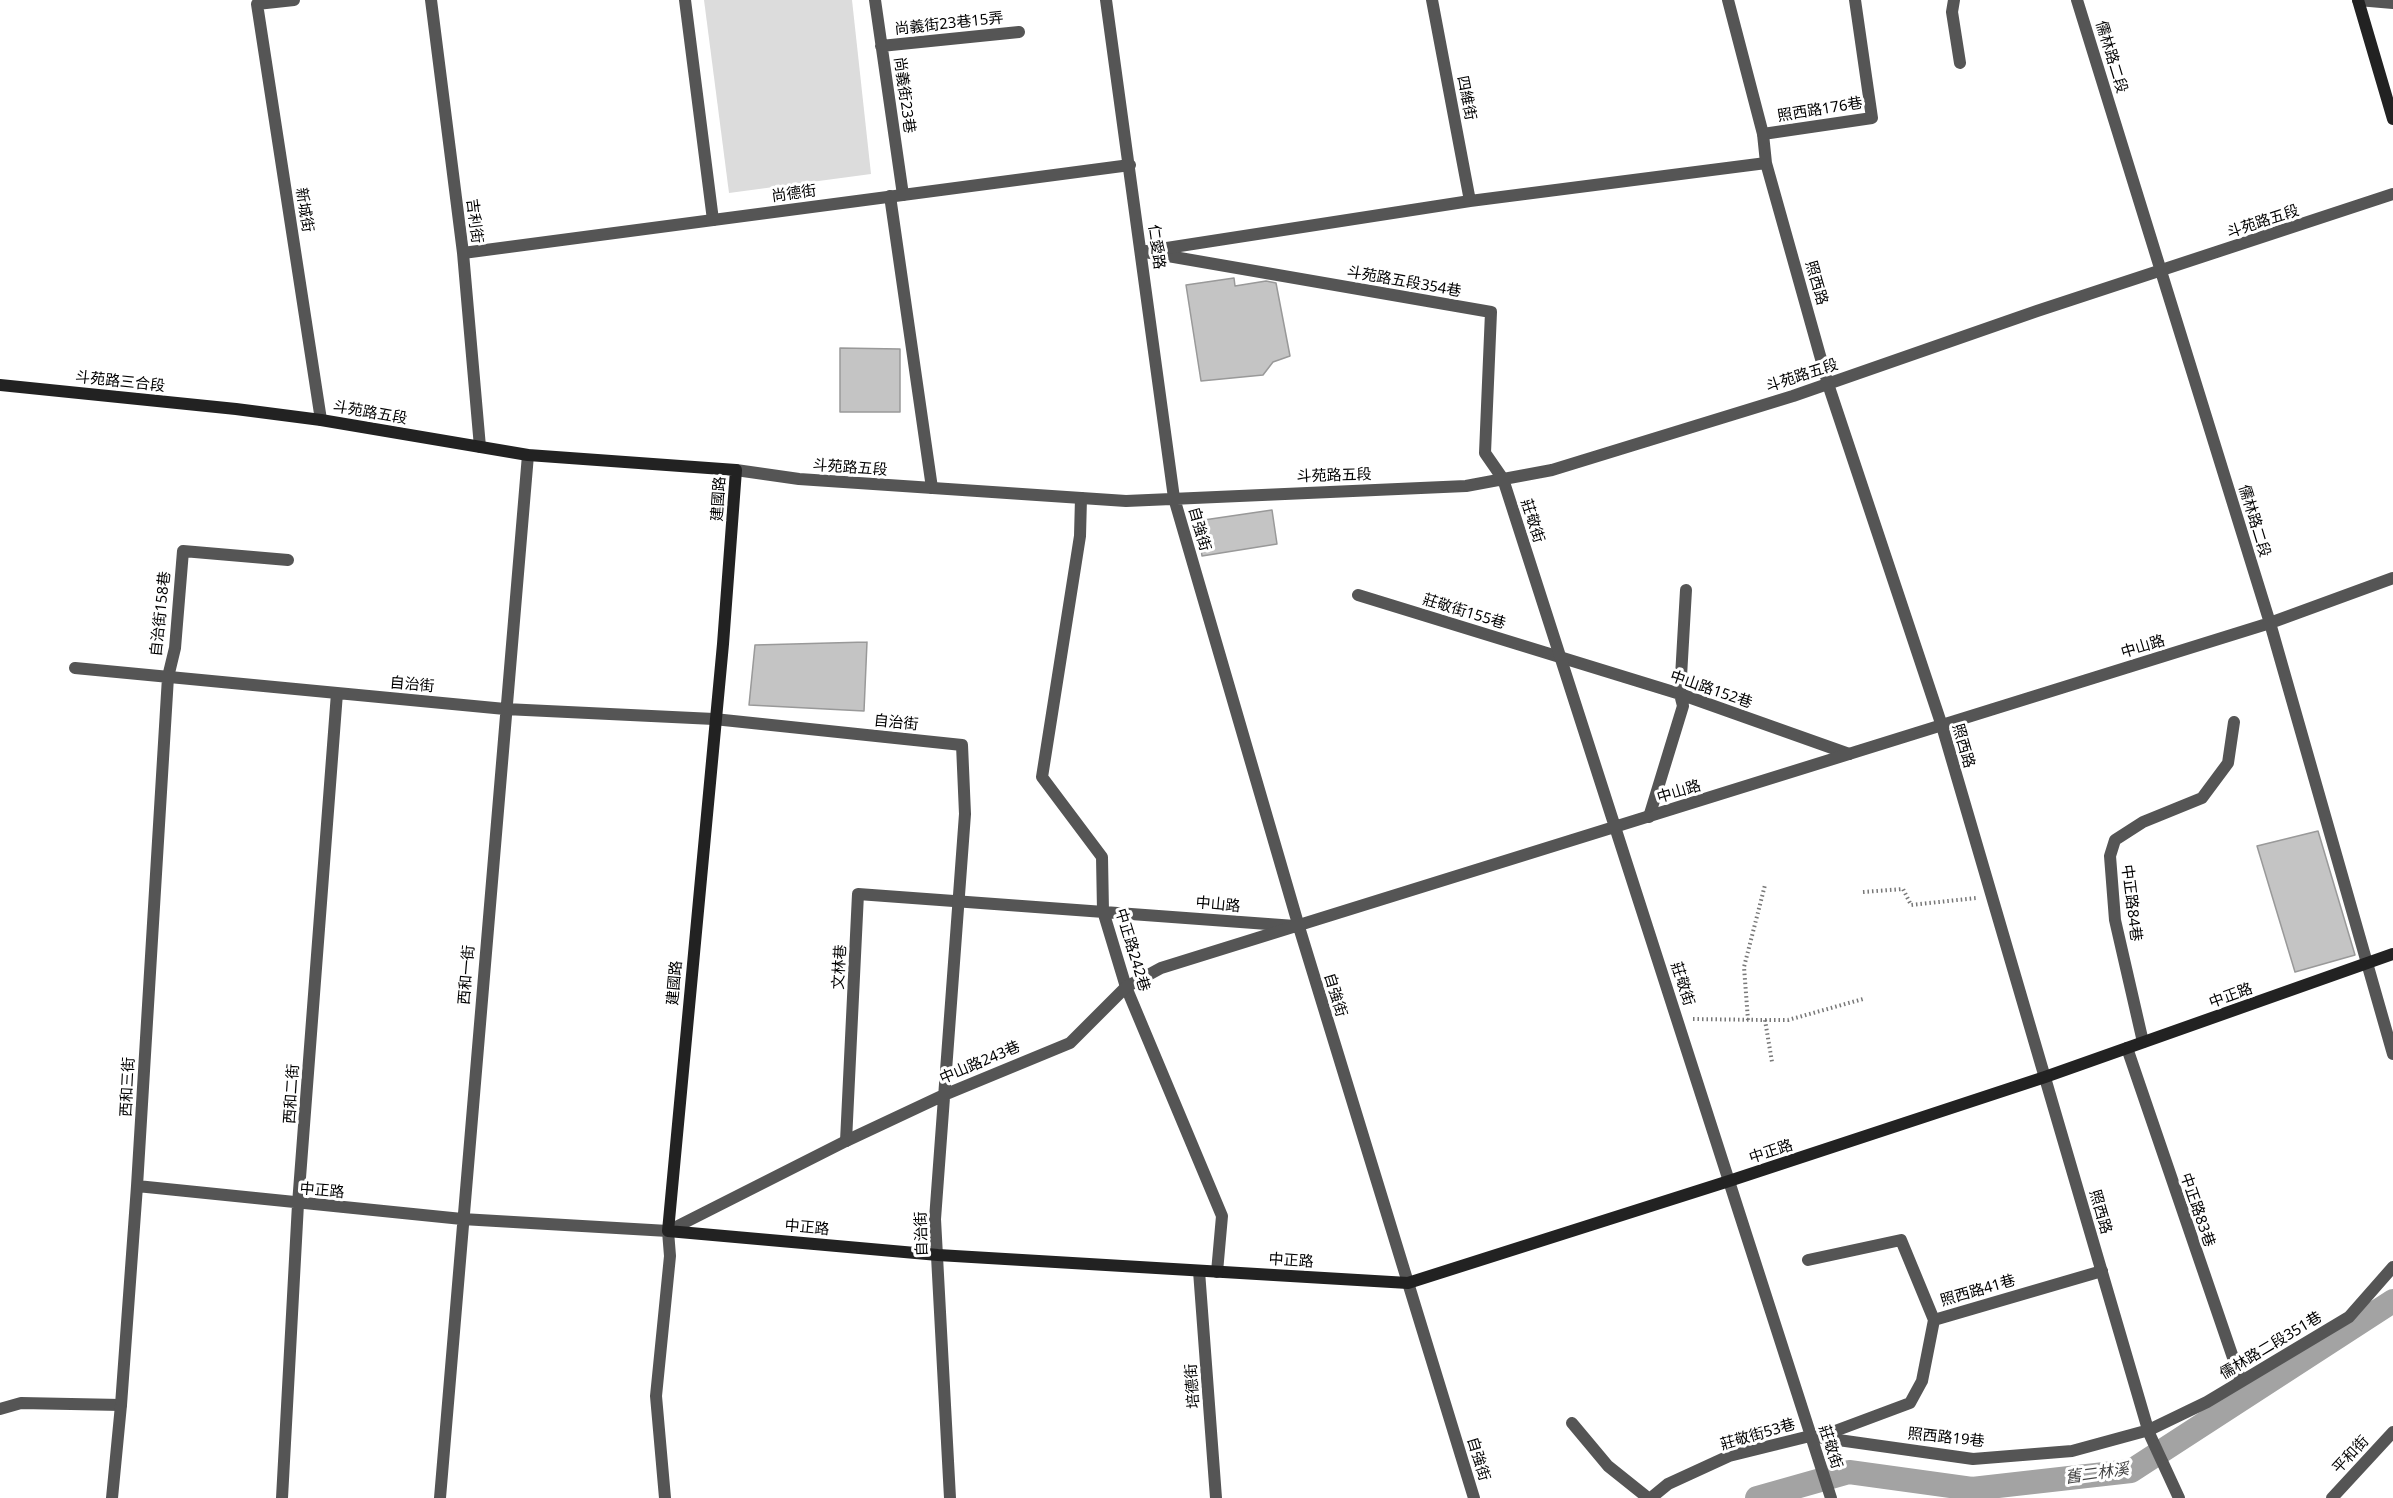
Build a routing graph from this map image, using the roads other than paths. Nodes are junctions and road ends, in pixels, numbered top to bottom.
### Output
1 (294, 0) edge
2 (431, 0) edge
3 (685, 0) edge
4 (875, 0) edge
5 (1106, 0) edge
6 (1432, 0) edge
7 (1728, 0) edge
8 (1855, 0) edge
9 (1954, 0) edge
10 (2078, 0) edge
11 (2358, 0) edge
12 (2393, 3) edge
13 (1019, 32) dead end
14 (881, 46) junction
15 (1960, 63) dead end
16 (2393, 119) edge
17 (1763, 134) junction
18 (1766, 163) junction
19 (1130, 165) junction
20 (2393, 194) edge
21 (896, 196) junction
22 (1470, 201) junction
23 (713, 220) junction
24 (1141, 252) junction
25 (463, 253) junction
26 (2163, 271) junction
27 (1828, 384) junction
28 (0, 385) edge
29 (236, 409) joint
30 (321, 420) junction
31 (480, 447) junction
32 (528, 455) junction
33 (736, 470) junction
34 (1503, 479) junction
35 (932, 488) junction
36 (1081, 498) junction
37 (1174, 498) junction
38 (288, 560) dead end
39 (2393, 578) edge
40 (1686, 590) dead end
41 (1358, 594) dead end
42 (2270, 623) junction
43 (1561, 658) junction
44 (75, 668) dead end
45 (168, 677) junction
46 (337, 693) junction
47 (1680, 694) junction
48 (504, 708) junction
49 (714, 719) junction
50 (2234, 722) dead end
51 (1942, 726) junction
52 (1849, 754) junction
53 (1649, 817) junction
54 (1616, 827) junction
55 (958, 900) junction
56 (1103, 911) junction
57 (1299, 927) junction
58 (2393, 954) edge
59 (2367, 963) junction
60 (1126, 987) junction
61 (2143, 1042) junction
62 (2127, 1048) junction
63 (2393, 1054) edge
64 (2045, 1077) junction
65 (944, 1095) junction
66 (846, 1140) junction
67 (1729, 1181) junction
68 (137, 1186) junction
69 (298, 1204) junction
70 (462, 1219) junction
71 (668, 1231) junction
72 (938, 1255) junction
73 (1808, 1260) dead end
74 (2393, 1267) edge
75 (1199, 1271) junction
76 (2102, 1271) junction
77 (1217, 1272) junction
78 (1408, 1283) junction
79 (1934, 1320) junction
80 (2241, 1381) junction
81 (121, 1405) junction
82 (0, 1409) edge
83 (1572, 1423) dead end
84 (2149, 1430) junction
85 (2393, 1432) edge
86 (1815, 1436) junction
87 (112, 1498) edge
88 (282, 1498) edge
89 (440, 1498) edge
90 (665, 1498) edge
91 (950, 1498) edge
92 (1216, 1498) edge
93 (1474, 1498) edge
94 (1649, 1498) edge
95 (1831, 1498) edge
96 (2179, 1498) edge
97 (2332, 1498) edge

1 - 30 street, 新城街
2 - 25 street, 吉利街
3 - 23 street
4 - 14 street, 尚義街23巷
5 - 19 street, 仁愛路
6 - 22 street, 四維街
7 - 17 street, 照西路
8 - 17 street, 照西路176巷
9 - 15 street
10 - 26 street, 儒林路二段
11 - 12 street
11 - 16 main road
13 - 14 street, 尚義街23巷15弄
14 - 21 street, 尚義街23巷
17 - 18 street, 照西路
18 - 22 street
18 - 27 street, 照西路
19 - 21 street, 尚德街
19 - 24 street, 仁愛路
20 - 26 street, 斗苑路五段
21 - 23 street, 尚德街
21 - 35 street, 尚義街23巷
22 - 24 street
23 - 25 street, 尚德街
24 - 34 street, 斗苑路五段354巷
24 - 37 street, 仁愛路
25 - 31 street, 吉利街
26 - 27 street, 斗苑路五段
26 - 42 street, 儒林路二段
27 - 34 street, 斗苑路五段
27 - 51 street, 照西路
28 - 29 main road, 斗苑路三合段
29 - 30 main road, 斗苑路五段
30 - 31 main road, 斗苑路五段
31 - 32 main road, 斗苑路五段
32 - 33 main road, 斗苑路五段
32 - 48 street, 西和一街
33 - 35 street, 斗苑路五段
33 - 49 main road, 建國路
34 - 37 street, 斗苑路五段
34 - 43 street, 莊敬街
35 - 36 street, 斗苑路五段
36 - 37 street, 斗苑路五段
36 - 56 street, 中正路242巷
37 - 57 street, 自強街
38 - 45 street, 自治街158巷
39 - 42 street, 中山路
40 - 47 street
41 - 43 street, 莊敬街155巷
42 - 51 street, 中山路
42 - 59 street, 儒林路二段
43 - 47 street, 中山路152巷
43 - 54 street, 莊敬街
44 - 45 street, 自治街
45 - 46 street, 自治街
45 - 68 street, 西和三街
46 - 48 street, 自治街
46 - 69 street, 西和二街
47 - 52 street, 中山路152巷
47 - 53 street
48 - 49 street, 自治街
48 - 70 street, 西和一街
49 - 55 street, 自治街
49 - 71 main road, 建國路
50 - 61 street, 中正路84巷
51 - 52 street, 中山路
51 - 64 street, 照西路
52 - 53 street, 中山路
53 - 54 street, 中山路
54 - 57 street, 中山路
54 - 67 street, 莊敬街
55 - 56 street, 中山路
55 - 65 street, 自治街
55 - 66 street, 文林巷
56 - 57 street, 中山路
56 - 60 street, 中正路242巷
57 - 60 street, 中山路243巷
57 - 78 street, 自強街
58 - 59 main road, 中正路
59 - 61 main road, 中正路
59 - 63 street, 儒林路二段
60 - 65 street, 中山路243巷
60 - 77 street, 中正路242巷
61 - 62 main road, 中正路
62 - 64 main road, 中正路
62 - 80 street, 中正路83巷
64 - 67 main road, 中正路
64 - 76 street, 照西路
65 - 66 street, 中山路243巷
65 - 72 street, 自治街
66 - 71 street, 中山路243巷
67 - 78 main road, 中正路
67 - 86 street, 莊敬街
68 - 69 street, 中正路
68 - 81 street, 西和三街
69 - 70 street, 中正路
69 - 88 street, 西和二街
70 - 71 street, 中正路
70 - 89 street, 西和一街
71 - 72 main road, 中正路
71 - 90 street, 建國路
72 - 75 main road, 中正路
72 - 91 street, 自治街
73 - 79 street, 照西路41巷
74 - 80 street, 儒林路二段351巷
75 - 77 main road, 中正路
75 - 92 street, 培德街
76 - 79 street, 照西路41巷
76 - 84 street, 照西路
77 - 78 main road, 中正路
78 - 93 street, 自強街
79 - 86 street, 莊敬街53巷
80 - 84 street, 儒林路二段351巷
81 - 82 street
81 - 87 street, 西和三街
83 - 94 street, 莊敬街53巷
84 - 86 street, 照西路19巷
84 - 96 street, 照西路
85 - 97 street, 平和街
86 - 94 street, 莊敬街53巷
86 - 95 street, 莊敬街

